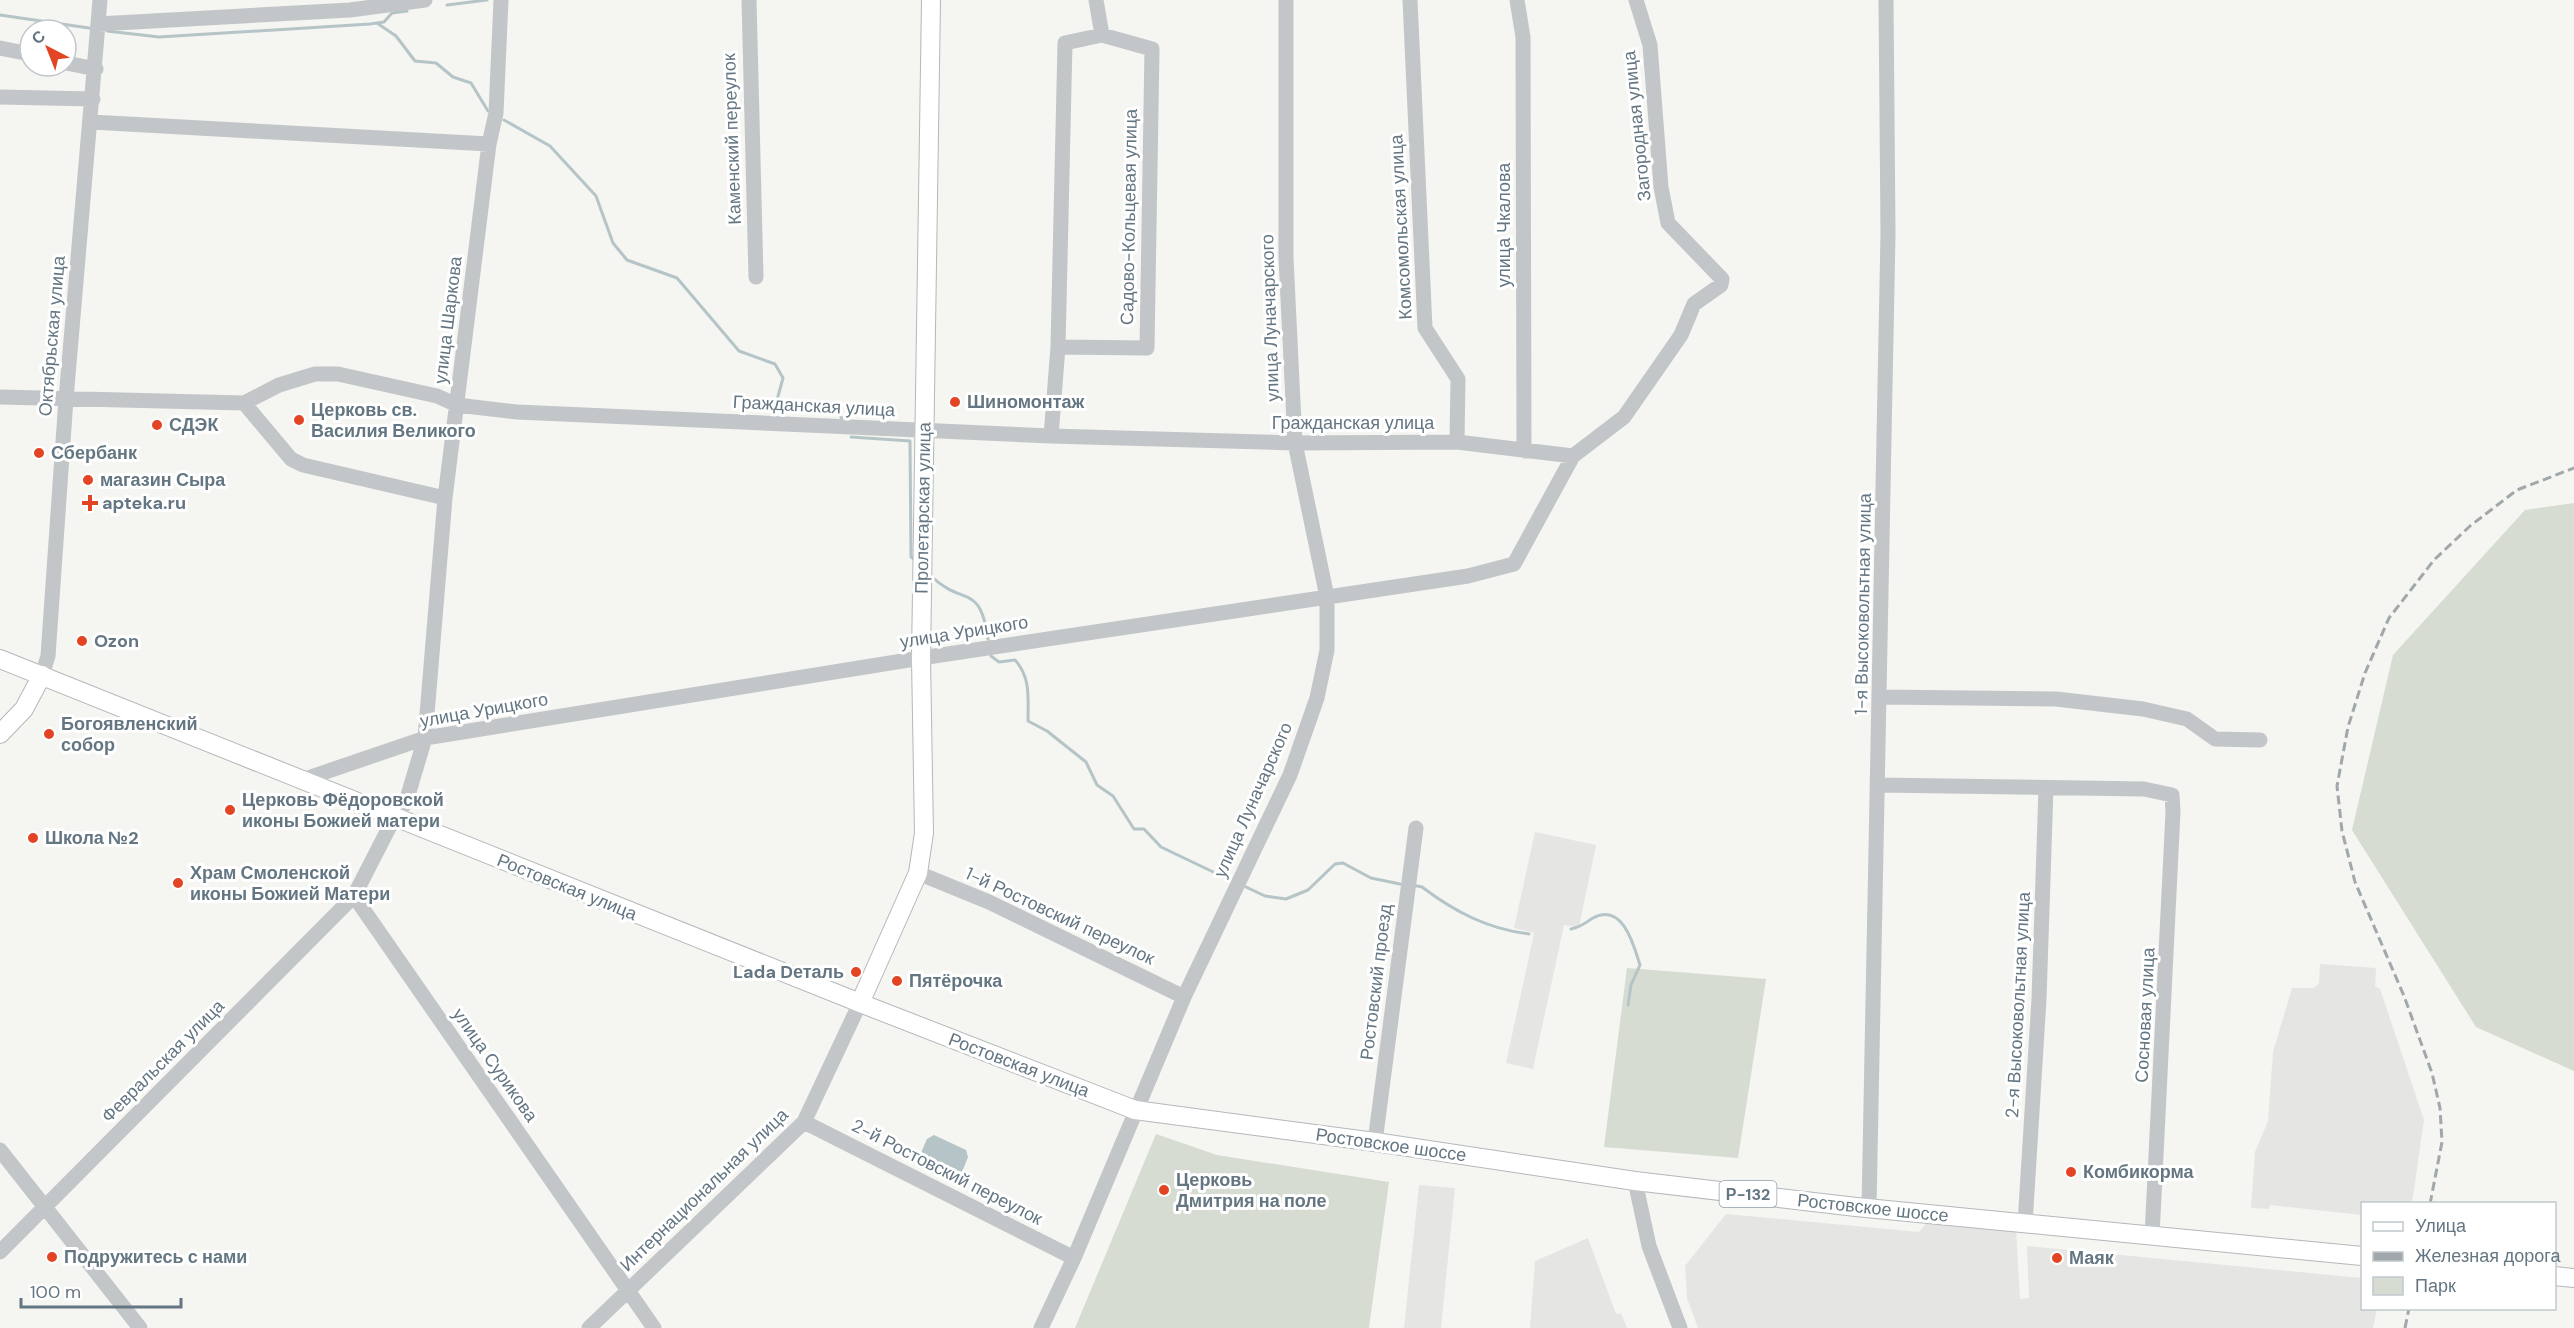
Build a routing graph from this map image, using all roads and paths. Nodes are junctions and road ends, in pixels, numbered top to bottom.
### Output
1 (100, 0) edge
2 (289, 0) edge
3 (425, 0) edge
4 (501, 0) edge
5 (748, 0) edge
6 (931, 0) edge
7 (1096, 0) edge
8 (1286, 0) edge
9 (1410, 0) edge
10 (1517, 0) edge
11 (1636, 0) edge
12 (1886, 0) edge
13 (277, 14) junction
14 (98, 24) junction
15 (1102, 35) junction
16 (0, 48) edge
17 (18, 52) edge
18 (78, 65) edge
19 (96, 69) junction
20 (0, 97) edge
21 (93, 99) junction
22 (91, 122) junction
23 (489, 144) junction
24 (756, 277) dead end
25 (1058, 347) junction
26 (0, 397) edge
27 (66, 399) junction
28 (244, 403) junction
29 (458, 405) junction
30 (924, 431) junction
31 (1051, 436) junction
32 (1457, 442) junction
33 (1295, 443) junction
34 (1524, 451) junction
35 (1573, 456) junction
36 (445, 498) junction
37 (1327, 597) junction
38 (921, 658) junction
39 (0, 659) edge
40 (42, 675) junction
41 (1881, 697) junction
42 (0, 734) edge
43 (424, 738) junction
44 (2260, 740) dead end
45 (302, 780) junction
46 (1879, 785) junction
47 (2046, 788) junction
48 (394, 818) junction
49 (1416, 828) dead end
50 (918, 873) junction
51 (354, 896) junction
52 (1184, 997) junction
53 (860, 1003) junction
54 (1135, 1110) junction
55 (804, 1122) junction
56 (1375, 1142) junction
57 (0, 1150) edge
58 (1635, 1181) junction
59 (45, 1208) junction
60 (1869, 1208) junction
61 (2025, 1224) junction
62 (2152, 1236) junction
63 (0, 1252) edge
64 (2361, 1256) edge
65 (1074, 1258) junction
66 (2556, 1276) edge
67 (2574, 1278) edge
68 (628, 1290) junction
69 (140, 1328) edge
70 (589, 1328) edge
71 (654, 1328) edge
72 (1041, 1328) edge
73 (1680, 1328) edge

1 - 14 street, Октябрьская улица
2 - 13 street
3 - 13 street
4 - 23 street, улица Шаркова
5 - 24 street, Каменский переулок
6 - 30 main road, Пролетарская улица
7 - 15 street
8 - 33 street, улица Луначарского
9 - 32 street, Комсомольская улица
10 - 34 street, улица Чкалова
11 - 35 street, Загородная улица
12 - 41 street, 1-я Высоковольтная улица
13 - 14 street
14 - 19 street, Октябрьская улица
15 - 25 street, Садово-Кольцевая улица
15 - 25 street, Садово-Кольцевая улица
16 - 17 street
18 - 19 street
19 - 21 street, Октябрьская улица
20 - 21 street
21 - 22 street, Октябрьская улица
22 - 23 street
22 - 27 street, Октябрьская улица
23 - 29 street, улица Шаркова
25 - 31 street, Садово-Кольцевая улица
26 - 27 street, Гражданская улица
27 - 28 street, Гражданская улица
27 - 40 street, Октябрьская улица
28 - 29 street, Гражданская улица
28 - 36 street
29 - 30 street, Гражданская улица
29 - 36 street, улица Шаркова
30 - 31 street, Гражданская улица
30 - 38 main road, Пролетарская улица
31 - 33 street, Гражданская улица
32 - 33 street, Гражданская улица
32 - 34 street, Гражданская улица
33 - 37 street, улица Луначарского
34 - 35 street, Гражданская улица
35 - 37 street, улица Урицкого
36 - 43 street, улица Шаркова
37 - 38 street, улица Урицкого
37 - 52 street, улица Луначарского
38 - 43 street, улица Урицкого
38 - 50 main road, Пролетарская улица
39 - 40 main road, Ростовская улица
40 - 42 main road
40 - 45 main road, Ростовская улица
41 - 44 street
41 - 46 street, 1-я Высоковольтная улица
43 - 45 street, улица Урицкого
43 - 48 street, улица Шаркова
45 - 48 main road, Ростовская улица
46 - 47 street
46 - 60 street, 1-я Высоковольтная улица
47 - 61 street, 2-я Высоковольтная улица
47 - 62 street, Сосновая улица
48 - 51 street
48 - 53 main road, Ростовская улица
49 - 56 street, Ростовский проезд
50 - 52 street, 1-й Ростовский переулок
50 - 53 main road, Пролетарская улица
51 - 59 street, Февральская улица
51 - 68 street, улица Сурикова
52 - 54 street, улица Луначарского
53 - 54 main road, Ростовская улица
53 - 55 street, Интернациональная улица
54 - 56 main road, Ростовское шоссе / Р-132
54 - 65 street, улица Луначарского
55 - 65 street, 2-й Ростовский переулок
55 - 68 street, Интернациональная улица
56 - 58 main road, Ростовское шоссе / Р-132
57 - 59 street
58 - 60 main road, Ростовское шоссе / Р-132
58 - 73 street
59 - 63 street, Февральская улица
59 - 69 street
60 - 61 main road, Ростовское шоссе / Р-132
61 - 62 main road, Ростовское шоссе / Р-132
62 - 64 main road, Ростовское шоссе / Р-132
65 - 72 street, улица Луначарского
66 - 67 main road
68 - 70 street, Интернациональная улица
68 - 71 street, улица Сурикова

